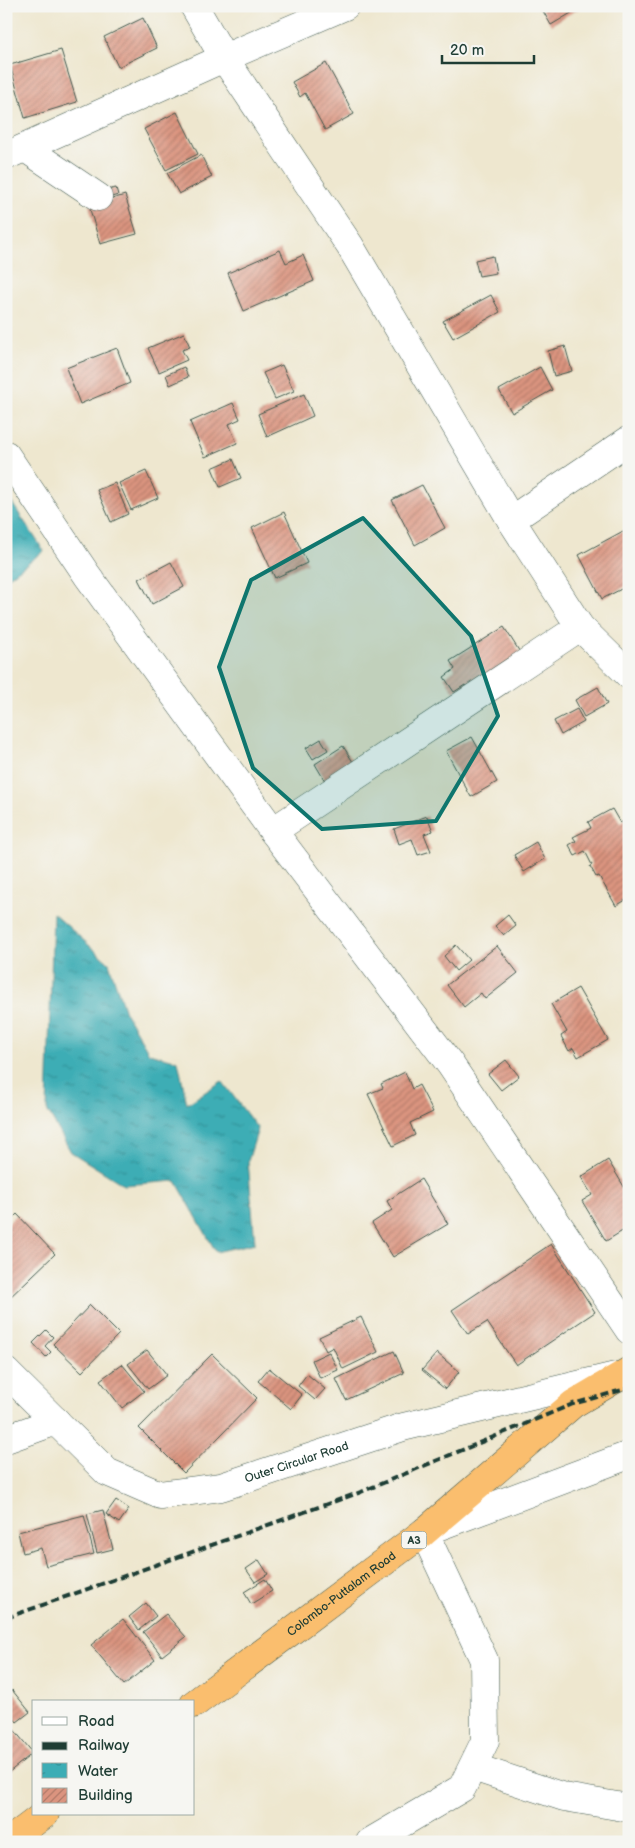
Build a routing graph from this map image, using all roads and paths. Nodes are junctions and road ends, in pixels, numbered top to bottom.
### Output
1 (194, 6) edge
2 (345, 6) edge
3 (224, 58) junction
4 (15, 152) edge
5 (98, 197) dead end
6 (629, 440) edge
7 (6, 455) edge
8 (511, 520) junction
9 (580, 627) junction
10 (629, 675) edge
11 (273, 831) junction
12 (629, 1330) edge
13 (6, 1372) edge
14 (627, 1372) edge
15 (56, 1421) junction
16 (6, 1439) edge
17 (629, 1455) edge
18 (424, 1532) junction
19 (195, 1703) edge
20 (473, 1767) junction
21 (629, 1808) edge
22 (42, 1816) edge
23 (8, 1842) edge
24 (370, 1842) edge

1 - 3 street
2 - 3 street
3 - 4 street
3 - 8 street
4 - 5 street
6 - 8 street
7 - 11 street
8 - 9 street
9 - 10 street
9 - 11 street
11 - 12 street
13 - 15 street, Outer Circular Road
14 - 15 street, Outer Circular Road
14 - 18 highway, Colombo-Puttalam Road / A3
15 - 16 street
17 - 18 street
18 - 19 highway, Colombo-Puttalam Road / A3
18 - 20 street
20 - 21 street
20 - 24 street
22 - 23 highway

